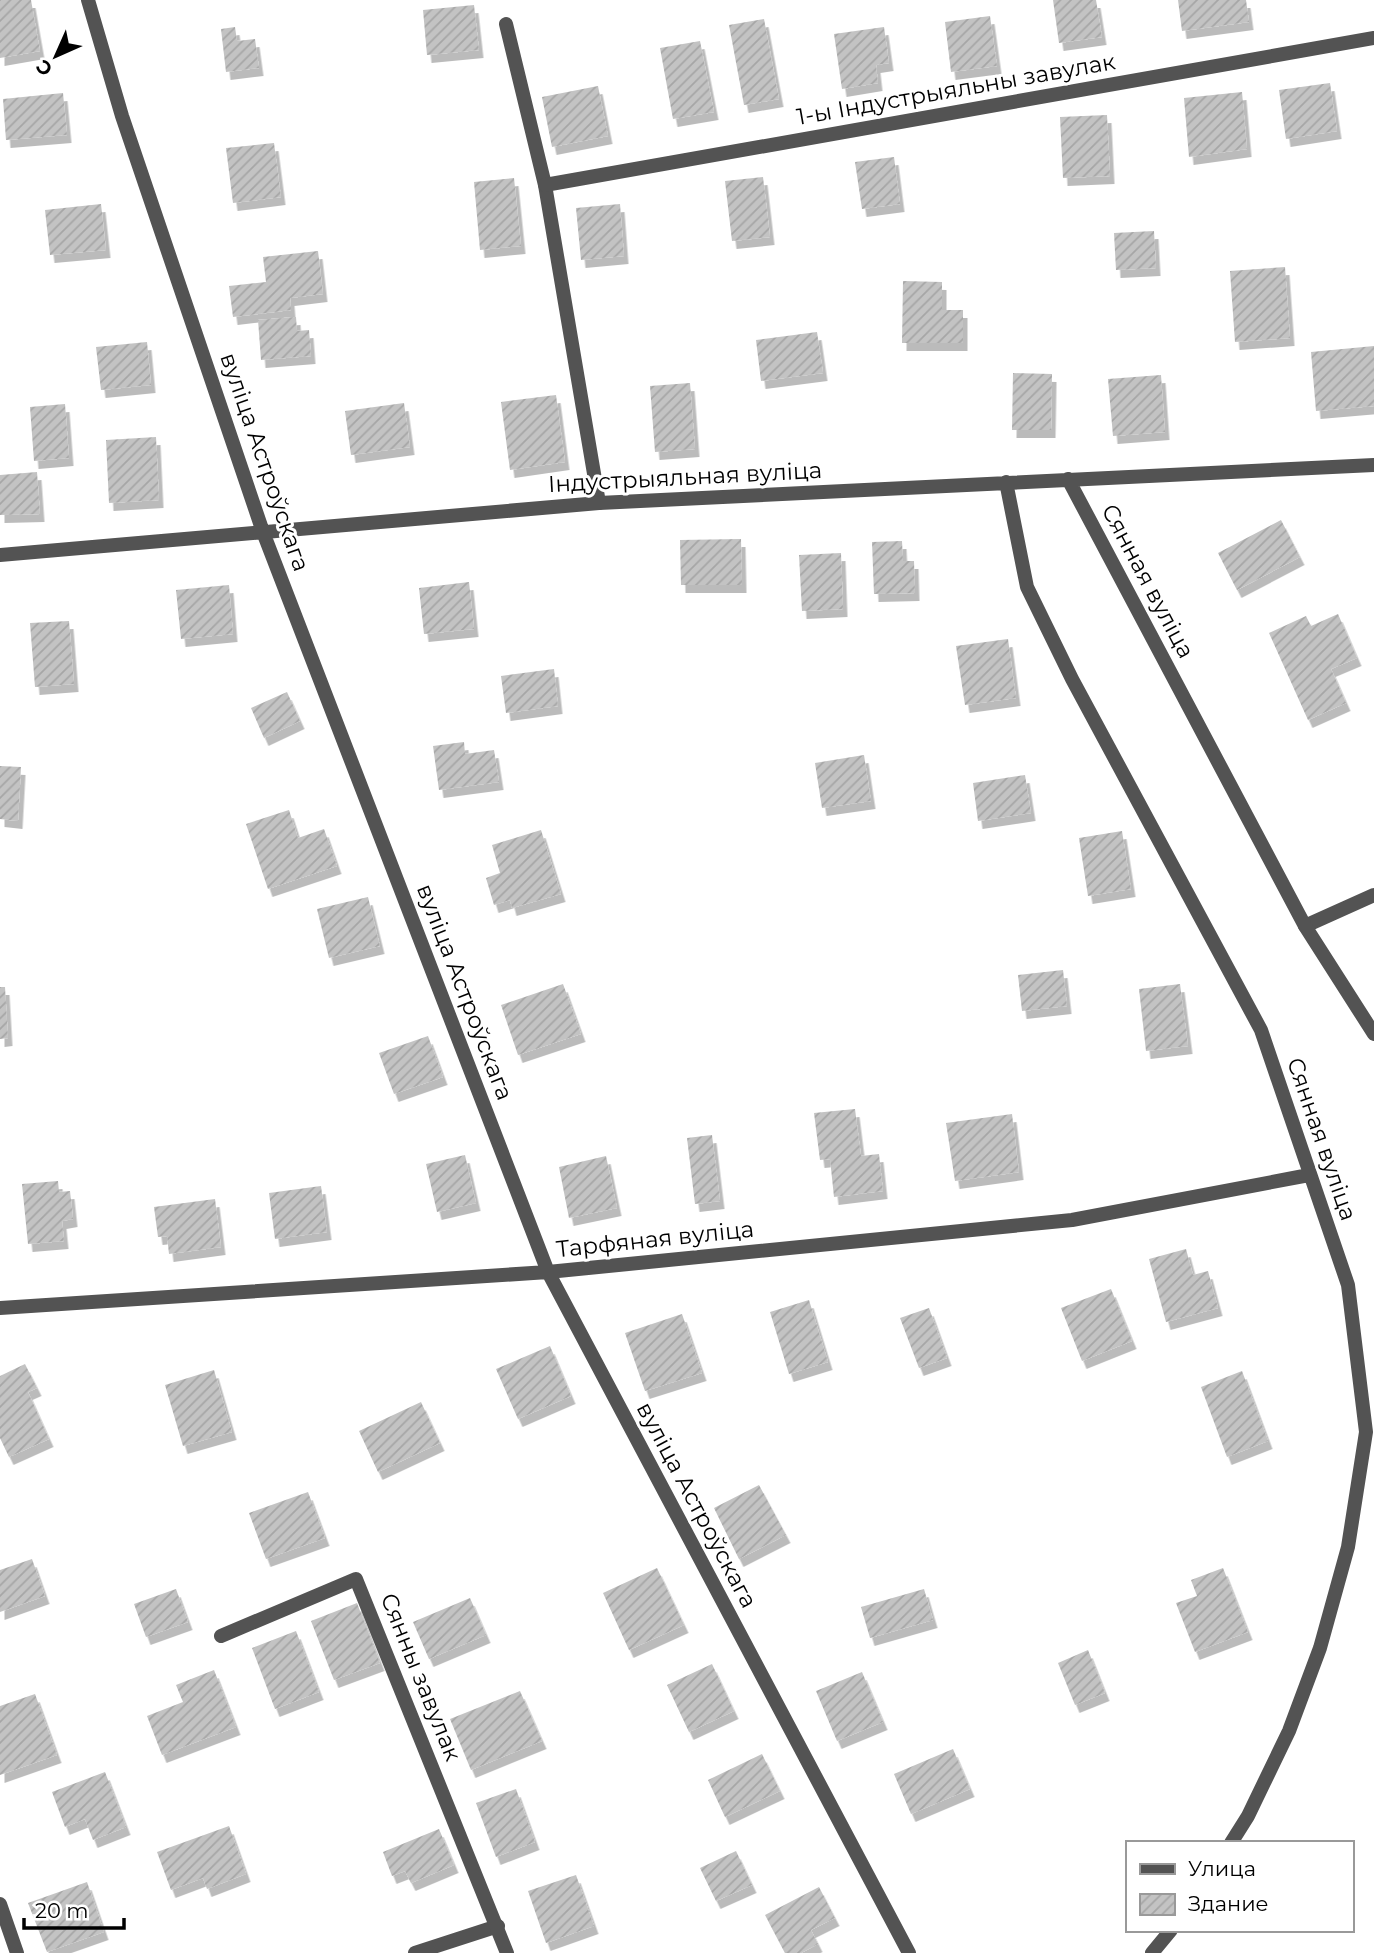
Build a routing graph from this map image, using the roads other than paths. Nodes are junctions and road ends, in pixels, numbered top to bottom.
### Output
1 (88, 0) edge
2 (506, 24) dead end
3 (1374, 38) edge
4 (545, 185) junction
5 (1374, 465) edge
6 (1068, 479) junction
7 (1006, 482) junction
8 (599, 503) junction
9 (263, 532) junction
10 (0, 555) edge
11 (1374, 895) edge
12 (1305, 926) junction
13 (1374, 1034) edge
14 (1309, 1175) junction
15 (548, 1272) junction
16 (0, 1308) edge
17 (221, 1636) dead end
18 (1232, 1841) edge
19 (0, 1904) edge
20 (498, 1926) junction
21 (1169, 1932) edge
22 (18, 1953) edge
23 (415, 1953) edge
24 (507, 1953) edge
25 (909, 1953) edge
26 (1152, 1953) edge

1 - 9 street, вуліца Астроўскага
2 - 4 street
3 - 4 street, 1-ы Індустрыяльны завулак
4 - 8 street
5 - 6 street, Індустрыяльная вуліца
6 - 7 street, Індустрыяльная вуліца
6 - 12 street, Сянная вуліца
7 - 8 street, Індустрыяльная вуліца
7 - 14 street, Сянная вуліца
8 - 9 street, Індустрыяльная вуліца
9 - 10 street, Індустрыяльная вуліца
9 - 15 street, вуліца Астроўскага
11 - 12 street
12 - 13 street, Сянная вуліца
14 - 15 street, Тарфяная вуліца
14 - 18 street, Сянная вуліца
15 - 16 street, Тарфяная вуліца
15 - 25 street, вуліца Астроўскага
17 - 20 street, Сянны завулак
19 - 22 street
20 - 23 street
20 - 24 street, Сянны завулак
21 - 26 street

